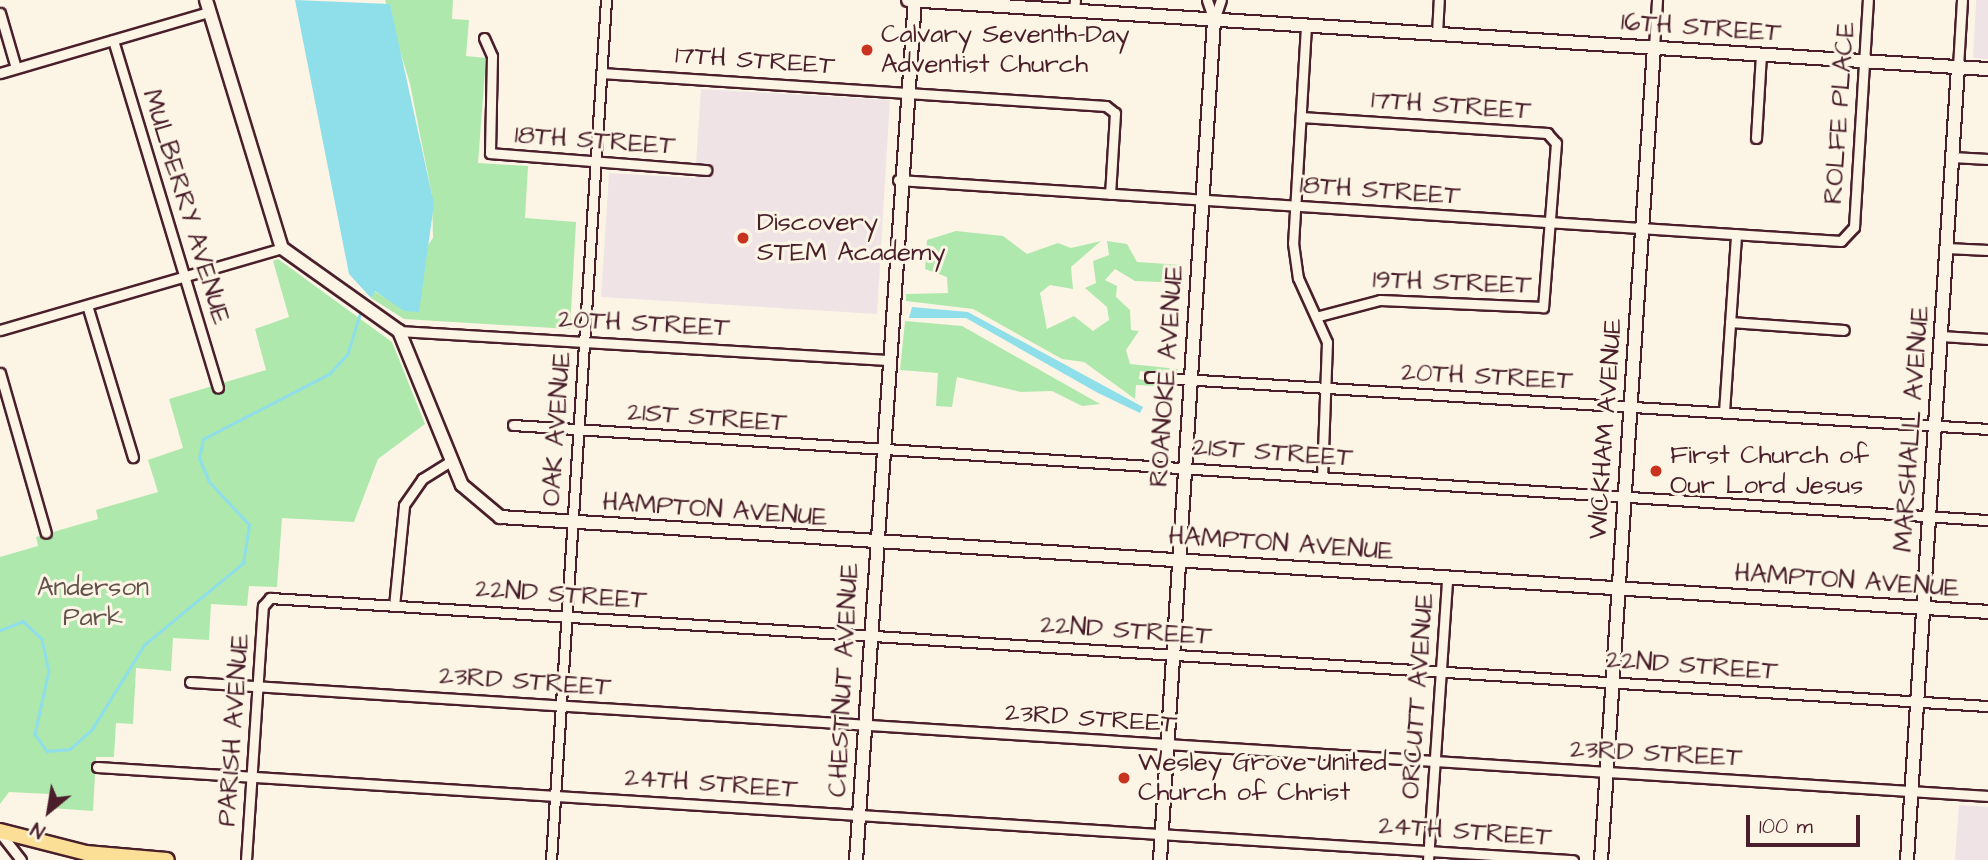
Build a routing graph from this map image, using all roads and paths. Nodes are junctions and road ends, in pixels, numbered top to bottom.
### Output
1 (606, 0) edge
2 (908, 0) edge
3 (915, 0) edge
4 (1207, 0) edge
5 (1221, 0) edge
6 (1439, 0) edge
7 (1657, 0) edge
8 (1868, 0) edge
9 (1962, 0) edge
10 (1075, 5) edge
11 (208, 6) edge
12 (0, 13) edge
13 (1214, 20) junction
14 (1306, 26) junction
15 (1437, 34) junction
16 (484, 38) dead end
17 (113, 40) junction
18 (1654, 47) junction
19 (1761, 54) junction
20 (1864, 61) junction
21 (1958, 67) junction
22 (16, 68) junction
23 (1988, 69) edge
24 (601, 73) junction
25 (0, 74) edge
26 (903, 92) junction
27 (1301, 117) junction
28 (1756, 138) dead end
29 (1952, 157) junction
30 (1988, 159) edge
31 (595, 162) junction
32 (706, 170) dead end
33 (898, 180) junction
34 (1110, 194) junction
35 (1202, 201) junction
36 (1295, 206) junction
37 (1551, 223) junction
38 (1642, 229) junction
39 (1854, 229) joint
40 (1736, 234) junction
41 (282, 248) junction
42 (1946, 248) junction
43 (1988, 250) edge
44 (185, 276) junction
45 (87, 305) junction
46 (1319, 316) junction
47 (1730, 322) junction
48 (0, 330) edge
49 (1844, 330) dead end
50 (399, 331) junction
51 (1941, 336) junction
52 (1988, 339) edge
53 (583, 342) junction
54 (887, 360) junction
55 (0, 373) edge
56 (1150, 377) dead end
57 (1190, 380) junction
58 (218, 387) dead end
59 (1327, 389) junction
60 (1631, 407) junction
61 (1724, 412) junction
62 (513, 425) dead end
63 (1935, 426) junction
64 (1988, 429) edge
65 (578, 431) junction
66 (881, 450) junction
67 (133, 457) dead end
68 (451, 461) junction
69 (1184, 468) junction
70 (1322, 477) junction
71 (1625, 497) junction
72 (1929, 516) junction
73 (1988, 520) edge
74 (571, 524) junction
75 (46, 533) dead end
76 (875, 543) junction
77 (1178, 560) junction
78 (1447, 578) junction
79 (1619, 589) junction
80 (264, 602) joint
81 (394, 606) junction
82 (1923, 608) junction
83 (1988, 612) edge
84 (566, 616) junction
85 (870, 636) junction
86 (1172, 655) junction
87 (1440, 672) junction
88 (190, 682) dead end
89 (1613, 682) junction
90 (256, 686) junction
91 (1917, 702) junction
92 (560, 705) junction
93 (1988, 706) edge
94 (864, 725) junction
95 (1166, 745) junction
96 (1434, 761) junction
97 (97, 767) dead end
98 (1607, 772) junction
99 (251, 775) junction
100 (1911, 791) junction
101 (555, 795) junction
102 (1988, 796) edge
103 (859, 815) junction
104 (0, 832) edge
105 (1161, 834) junction
106 (1428, 856) edge
107 (21, 860) edge
108 (166, 860) edge
109 (246, 860) edge
110 (551, 860) edge
111 (856, 860) edge
112 (1160, 860) edge
113 (1573, 860) edge
114 (1601, 860) edge
115 (1907, 860) edge

1 - 24 street, OAK AVENUE
2 - 3 street, 16TH STREET
3 - 10 street, 16TH STREET
3 - 26 street, CHESTNUT AVENUE
4 - 13 street, ROANOKE AVENUE
5 - 13 street, ROANOKE AVENUE
6 - 15 street
7 - 18 street, WICKHAM AVENUE
8 - 20 street, ROLFE PLACE
9 - 21 street, MARSHALL AVENUE
10 - 13 street, 16TH STREET
11 - 17 street
11 - 41 street
12 - 22 street
13 - 14 street, 16TH STREET
13 - 35 street, ROANOKE AVENUE
14 - 15 street, 16TH STREET
14 - 27 street
15 - 18 street, 16TH STREET
16 - 31 street, 18TH STREET
17 - 22 street
17 - 44 street, MULBERRY AVENUE
18 - 19 street, 16TH STREET
18 - 38 street, WICKHAM AVENUE
19 - 20 street, 16TH STREET
19 - 28 street
20 - 21 street, 16TH STREET
20 - 39 street, ROLFE PLACE
21 - 23 street, 16TH STREET
21 - 29 street, MARSHALL AVENUE
22 - 25 street
24 - 26 street, 17TH STREET
24 - 31 street, OAK AVENUE
26 - 33 street, CHESTNUT AVENUE
26 - 34 street, 17TH STREET
27 - 36 street
27 - 37 street, 17TH STREET
29 - 30 street
29 - 42 street, MARSHALL AVENUE
31 - 32 street, 18TH STREET
31 - 53 street, OAK AVENUE
33 - 34 street, 18TH STREET
33 - 54 street, CHESTNUT AVENUE
34 - 35 street, 18TH STREET
35 - 36 street, 18TH STREET
35 - 57 street, ROANOKE AVENUE
36 - 37 street, 18TH STREET
36 - 46 street
37 - 38 street, 18TH STREET
37 - 46 street, 19TH STREET
38 - 40 street, 18TH STREET
38 - 60 street, WICKHAM AVENUE
39 - 40 street, 18TH STREET
40 - 47 street
41 - 44 street
41 - 50 street
42 - 43 street
42 - 51 street, MARSHALL AVENUE
44 - 45 street
44 - 58 street, MULBERRY AVENUE
45 - 48 street
45 - 67 street
46 - 59 street
47 - 49 street
47 - 61 street
50 - 53 street, 20TH STREET
50 - 68 street, HAMPTON AVENUE
51 - 52 street
51 - 63 street, MARSHALL AVENUE
53 - 54 street, 20TH STREET
53 - 65 street, OAK AVENUE
54 - 66 street, CHESTNUT AVENUE
55 - 75 street
56 - 57 street, 20TH STREET
57 - 59 street, 20TH STREET
57 - 69 street, ROANOKE AVENUE
59 - 60 street, 20TH STREET
59 - 70 street
60 - 61 street, 20TH STREET
60 - 71 street, WICKHAM AVENUE
61 - 63 street, 20TH STREET
62 - 65 street, 21ST STREET
63 - 64 street, 20TH STREET
63 - 72 street, MARSHALL AVENUE
65 - 66 street, 21ST STREET
65 - 74 street, OAK AVENUE
66 - 69 street, 21ST STREET
66 - 76 street, CHESTNUT AVENUE
68 - 74 street, HAMPTON AVENUE
68 - 81 street
69 - 70 street, 21ST STREET
69 - 77 street, ROANOKE AVENUE
70 - 71 street, 21ST STREET
71 - 72 street, 21ST STREET
71 - 79 street, WICKHAM AVENUE
72 - 73 street, 21ST STREET
72 - 82 street, MARSHALL AVENUE
74 - 76 street, HAMPTON AVENUE
74 - 84 street, OAK AVENUE
76 - 77 street, HAMPTON AVENUE
76 - 85 street, CHESTNUT AVENUE
77 - 78 street, HAMPTON AVENUE
77 - 86 street, ROANOKE AVENUE
78 - 79 street, HAMPTON AVENUE
78 - 87 street, ORCUTT AVENUE
79 - 82 street, HAMPTON AVENUE
79 - 89 street, WICKHAM AVENUE
80 - 81 street, 22ND STREET
80 - 90 street, PARISH AVENUE
81 - 84 street, 22ND STREET
82 - 83 street, HAMPTON AVENUE
82 - 91 street, MARSHALL AVENUE
84 - 85 street, 22ND STREET
84 - 92 street, OAK AVENUE
85 - 86 street, 22ND STREET
85 - 94 street, CHESTNUT AVENUE
86 - 87 street, 22ND STREET
86 - 95 street, ROANOKE AVENUE
87 - 89 street, 22ND STREET
87 - 96 street, ORCUTT AVENUE
88 - 90 street, 23RD STREET
89 - 91 street, 22ND STREET
89 - 98 street, WICKHAM AVENUE
90 - 92 street, 23RD STREET
90 - 99 street, PARISH AVENUE
91 - 93 street, 22ND STREET
91 - 100 street, MARSHALL AVENUE
92 - 94 street, 23RD STREET
92 - 101 street, OAK AVENUE
94 - 95 street, 23RD STREET
94 - 103 street, CHESTNUT AVENUE
95 - 96 street, 23RD STREET
95 - 105 street, ROANOKE AVENUE
96 - 98 street, 23RD STREET
96 - 106 street, ORCUTT AVENUE
97 - 99 street, 24TH STREET
98 - 100 street, 23RD STREET
98 - 114 street, WICKHAM AVENUE
99 - 101 street, 24TH STREET
99 - 109 street, PARISH AVENUE
100 - 102 street, 23RD STREET
100 - 115 street, MARSHALL AVENUE
101 - 103 street, 24TH STREET
101 - 110 street, OAK AVENUE
103 - 105 street, 24TH STREET
103 - 111 street, CHESTNUT AVENUE
104 - 107 street
104 - 108 main road
105 - 106 street, 24TH STREET
105 - 112 street, ROANOKE AVENUE
106 - 113 street, 24TH STREET

